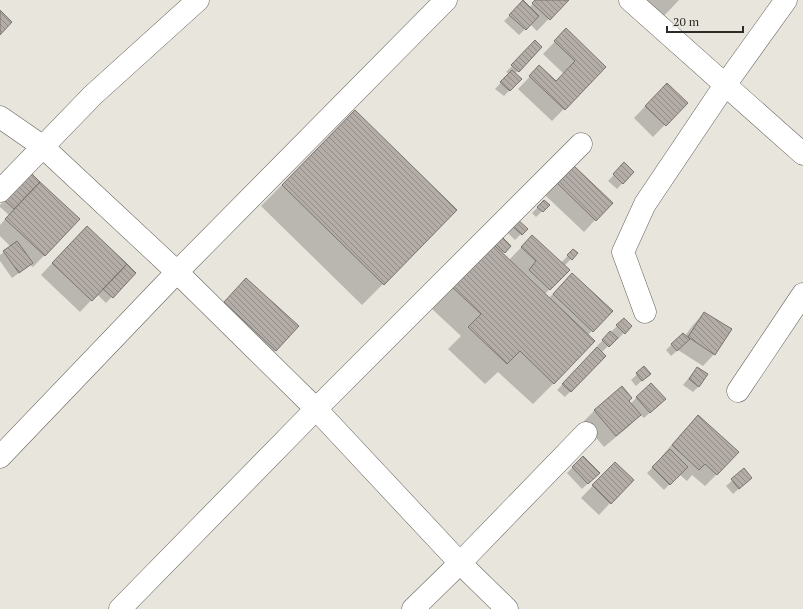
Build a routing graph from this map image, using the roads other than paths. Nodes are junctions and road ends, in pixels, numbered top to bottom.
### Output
1 (198, 0) edge
2 (446, 0) edge
3 (630, 0) edge
4 (786, 0) edge
5 (725, 85) junction
6 (0, 117) edge
7 (581, 144) dead end
8 (42, 146) junction
9 (803, 154) edge
10 (0, 191) edge
11 (177, 272) junction
12 (803, 294) edge
13 (645, 312) dead end
14 (738, 391) dead end
15 (316, 409) junction
16 (586, 433) dead end
17 (0, 457) edge
18 (460, 563) junction
19 (120, 609) edge
20 (413, 609) edge
21 (507, 609) edge

1 - 8 street
2 - 11 street
3 - 5 street
4 - 5 street
5 - 9 street
5 - 13 street
6 - 8 street
7 - 15 street
8 - 10 street
8 - 11 street
11 - 15 street
11 - 17 street
12 - 14 street
15 - 18 street
15 - 19 street
16 - 18 street
18 - 20 street
18 - 21 street

